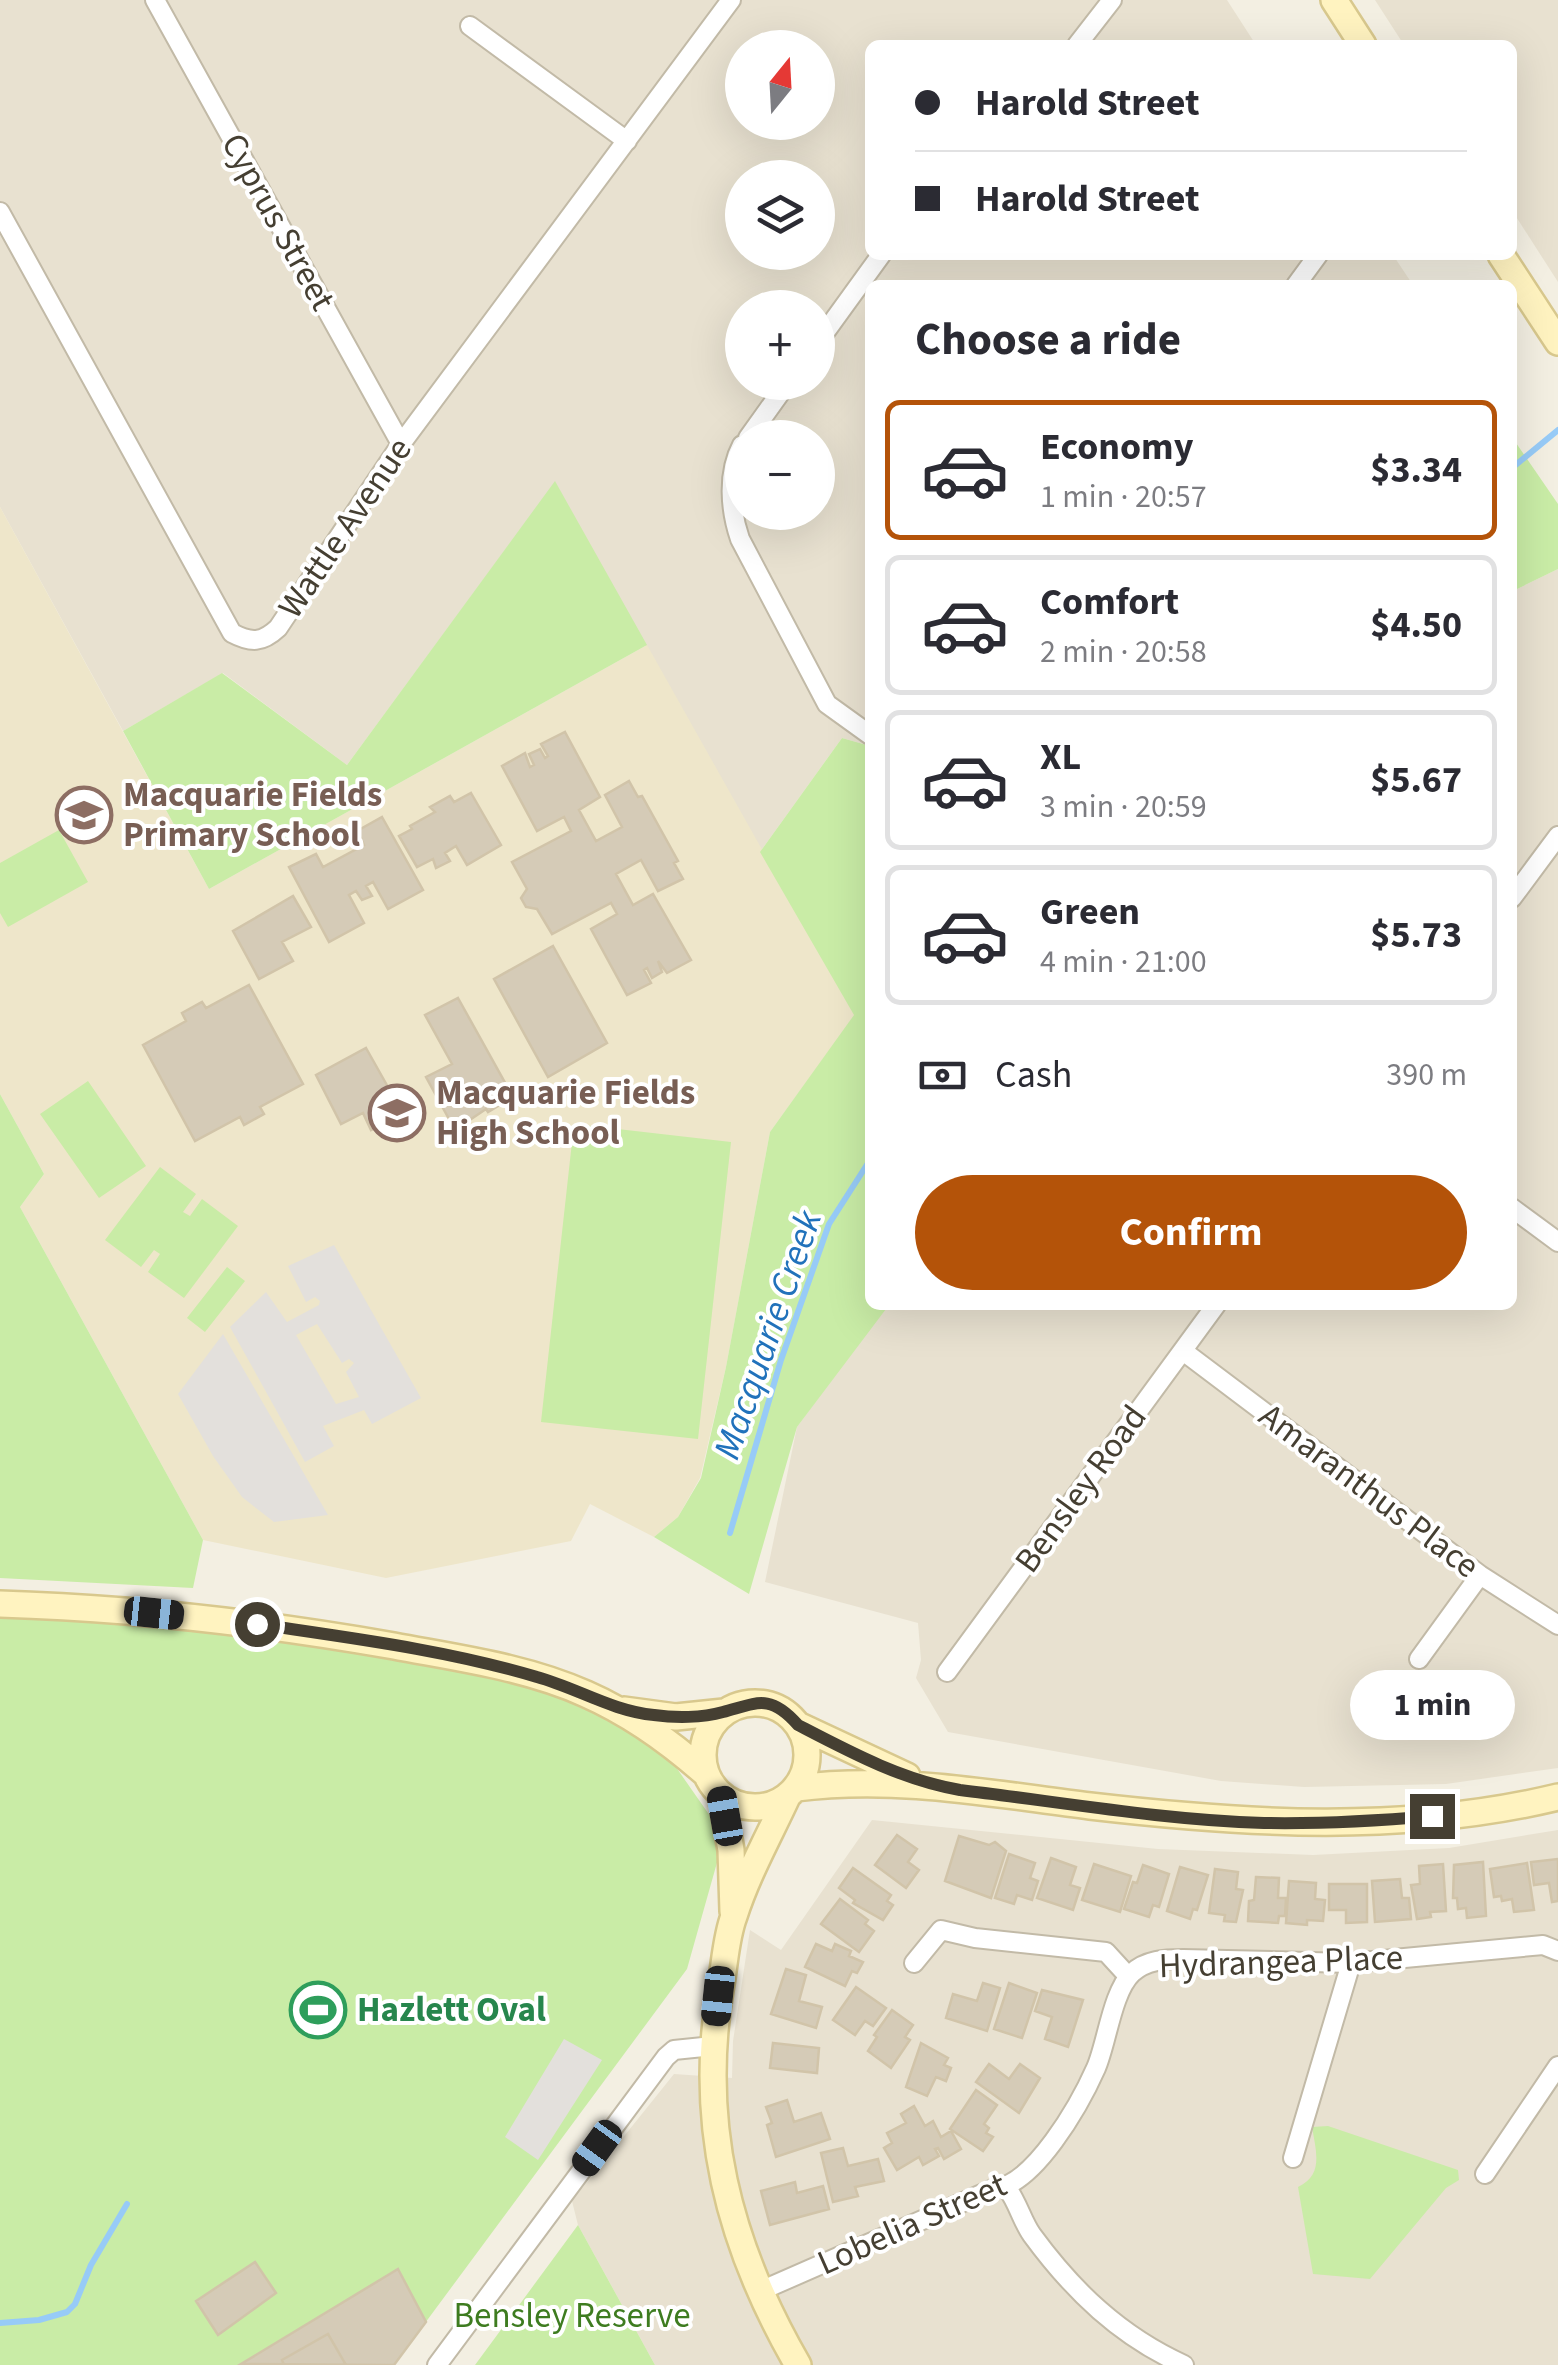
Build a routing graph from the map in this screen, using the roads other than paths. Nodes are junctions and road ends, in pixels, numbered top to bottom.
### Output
1 (155, 0) edge
2 (731, 0) edge
3 (1112, 0) edge
4 (1334, 0) edge
5 (470, 26) dead end
6 (1081, 40) edge
7 (1361, 40) edge
8 (627, 141) junction
9 (0, 212) edge
10 (877, 260) edge
11 (1504, 260) edge
12 (835, 319) edge
13 (1558, 342) edge
14 (401, 444) junction
15 (736, 530) edge
16 (865, 731) edge
17 (1558, 836) edge
18 (1517, 891) edge
19 (1517, 1212) edge
20 (1558, 1242) edge
21 (1212, 1310) edge
22 (1183, 1350) junction
23 (1480, 1575) junction
24 (0, 1604) edge
25 (1558, 1625) edge
26 (1419, 1658) dead end
27 (947, 1672) dead end
28 (610, 1706) junction
29 (724, 1712) junction
30 (798, 1725) junction
31 (706, 1774) junction
32 (928, 1784) junction
33 (792, 1792) junction
34 (721, 1795) junction
35 (1558, 1797) edge
36 (733, 1916) junction
37 (1558, 1951) edge
38 (914, 1963) dead end
39 (1352, 1963) junction
40 (1128, 1976) junction
41 (713, 2046) junction
42 (1558, 2066) edge
43 (1294, 2158) dead end
44 (1486, 2174) dead end
45 (1006, 2188) junction
46 (758, 2292) junction
47 (437, 2365) edge
48 (798, 2365) edge
49 (1184, 2365) edge

1 - 14 street, Cyprus Street
2 - 8 street, Wattle Avenue
3 - 6 street
4 - 7 main road
5 - 8 street
8 - 14 street, Wattle Avenue
9 - 14 street, Wattle Avenue
10 - 12 street
11 - 13 main road
15 - 16 street
17 - 18 street
19 - 20 street
21 - 22 street, Bensley Road
22 - 23 street, Amaranthus Place
22 - 27 street, Bensley Road
23 - 25 street, Amaranthus Place
23 - 26 street
24 - 28 main road
28 - 29 main road
28 - 31 main road
29 - 30 main road
29 - 31 main road
30 - 32 main road
30 - 33 main road
31 - 34 main road
32 - 33 main road
32 - 35 main road
33 - 34 main road
33 - 36 main road
34 - 36 main road
36 - 41 main road
37 - 39 street, Hydrangea Place
38 - 40 street, Hydrangea Place
39 - 40 street, Hydrangea Place
39 - 43 street
40 - 45 street, Lobelia Street
41 - 46 main road
41 - 47 street
42 - 44 street
45 - 46 street, Lobelia Street
45 - 49 street
46 - 48 main road

